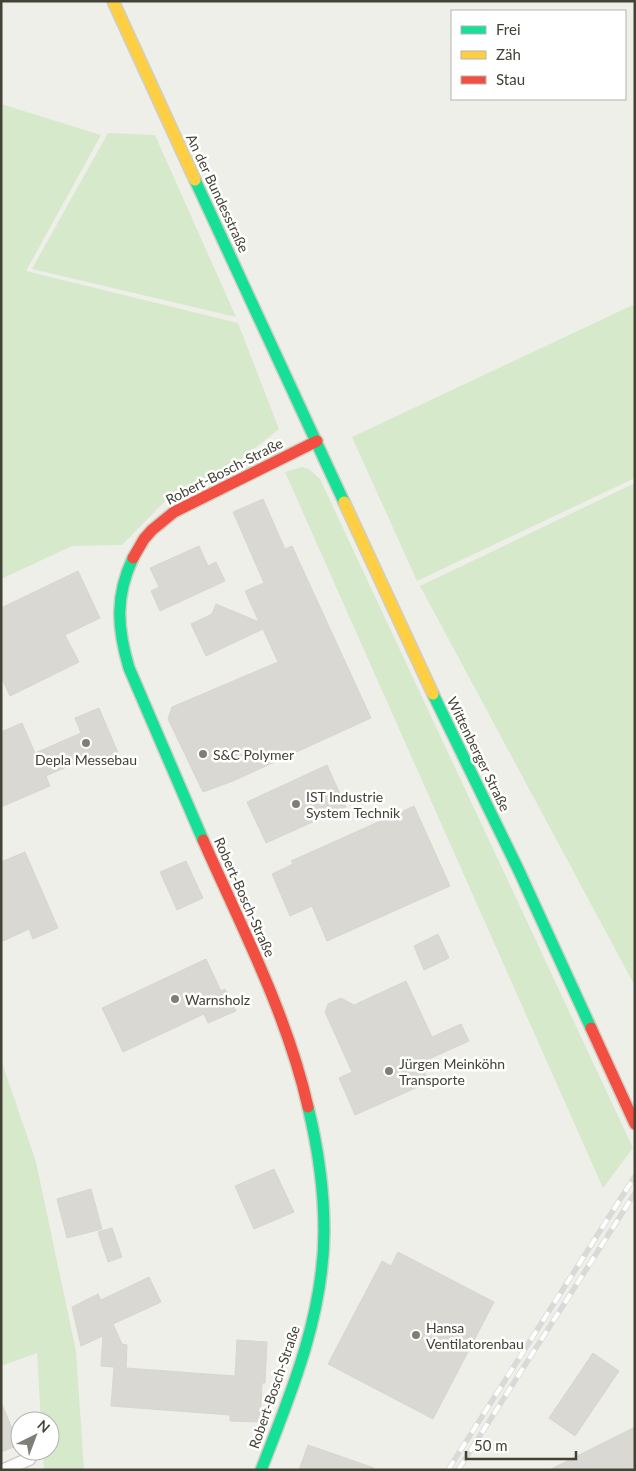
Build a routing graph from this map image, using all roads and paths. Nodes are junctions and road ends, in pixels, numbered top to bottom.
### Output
1 (113, 1) edge
2 (297, 397) joint
3 (317, 440) junction
4 (635, 1124) edge
5 (24, 1461) edge
6 (4, 1470) edge
7 (261, 1470) edge

1 - 2 main road, An der Bundesstraße
2 - 3 main road, Wittenberger Straße
3 - 4 main road, Wittenberger Straße
3 - 7 main road, Robert-Bosch-Straße
5 - 6 street

